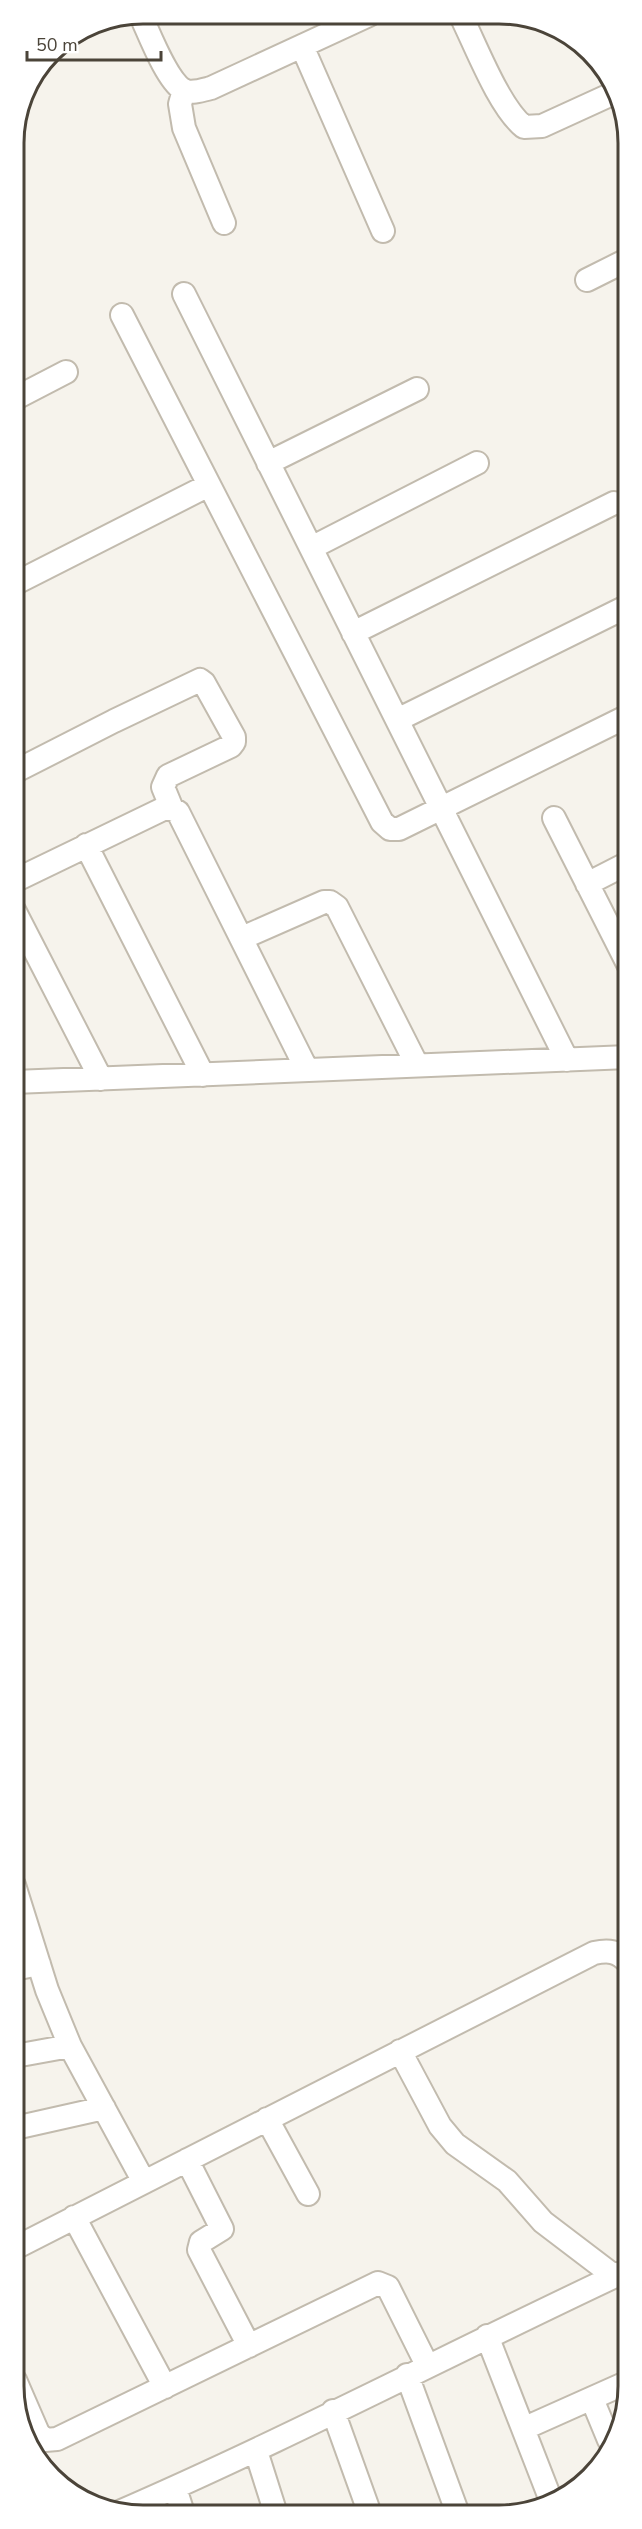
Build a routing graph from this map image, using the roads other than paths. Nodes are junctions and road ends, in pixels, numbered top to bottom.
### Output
1 (145, 24) edge
2 (350, 24) edge
3 (465, 24) edge
4 (302, 46) junction
5 (184, 90) junction
6 (608, 96) edge
7 (224, 223) dead end
8 (383, 231) dead end
9 (618, 264) edge
10 (587, 279) dead end
11 (184, 294) dead end
12 (122, 315) dead end
13 (66, 372) dead end
14 (417, 389) dead end
15 (24, 394) edge
16 (268, 463) junction
17 (477, 463) dead end
18 (209, 485) junction
19 (614, 503) dead end
20 (311, 548) junction
21 (24, 579) edge
22 (618, 611) edge
23 (353, 633) junction
24 (397, 720) junction
25 (618, 721) edge
26 (24, 767) edge
27 (172, 809) junction
28 (441, 809) junction
29 (554, 818) dead end
30 (86, 845) junction
31 (618, 868) edge
32 (24, 876) edge
33 (587, 884) junction
34 (24, 929) edge
35 (242, 938) junction
36 (618, 944) edge
37 (618, 1057) edge
38 (567, 1060) junction
39 (417, 1065) junction
40 (307, 1070) junction
41 (203, 1075) junction
42 (101, 1079) junction
43 (24, 1082) edge
44 (24, 1917) edge
45 (618, 1953) edge
46 (39, 1964) junction
47 (24, 1967) edge
48 (70, 2046) junction
49 (400, 2051) junction
50 (24, 2054) edge
51 (104, 2108) junction
52 (267, 2119) junction
53 (24, 2126) edge
54 (188, 2160) junction
55 (144, 2182) junction
56 (308, 2194) dead end
57 (74, 2217) junction
58 (24, 2243) edge
59 (618, 2271) edge
60 (618, 2274) edge
61 (488, 2336) junction
62 (249, 2346) junction
63 (417, 2370) junction
64 (618, 2386) edge
65 (165, 2387) junction
66 (592, 2398) junction
67 (26, 2407) edge
68 (333, 2411) junction
69 (525, 2428) junction
70 (607, 2436) edge
71 (256, 2451) junction
72 (175, 2488) junction
73 (549, 2494) edge
74 (136, 2505) edge
75 (180, 2505) edge
76 (273, 2505) edge
77 (367, 2505) edge
78 (455, 2505) edge

1 - 5 street
2 - 4 street
3 - 6 street
4 - 5 street
4 - 8 street
5 - 7 street
9 - 10 street
11 - 16 street
12 - 18 street
13 - 15 street
14 - 16 street
16 - 20 street
17 - 20 street
18 - 21 street
18 - 28 street
19 - 23 street
20 - 23 street
22 - 24 street
23 - 24 street
24 - 28 street
25 - 28 street
26 - 27 street
27 - 30 street
27 - 35 street
28 - 38 street
29 - 33 street
30 - 32 street
30 - 41 street
31 - 33 street
33 - 36 street
34 - 42 street
35 - 39 street
35 - 40 street
37 - 38 street
38 - 39 street
39 - 40 street
40 - 41 street
41 - 42 street
42 - 43 street
44 - 46 street
45 - 49 street
46 - 47 street
46 - 48 street
48 - 50 street
48 - 51 street
49 - 52 street
49 - 59 street
51 - 53 street
51 - 55 street
52 - 54 street
52 - 56 street
54 - 55 street
54 - 62 street
55 - 57 street
57 - 58 street
57 - 65 street
60 - 61 street
61 - 63 street
61 - 69 street
62 - 63 street
62 - 65 street
63 - 68 street
63 - 78 street
64 - 66 street
65 - 67 street
66 - 69 street
66 - 70 street
68 - 71 street
68 - 77 street
69 - 73 street
71 - 72 street
71 - 76 street
72 - 74 street
72 - 75 street

